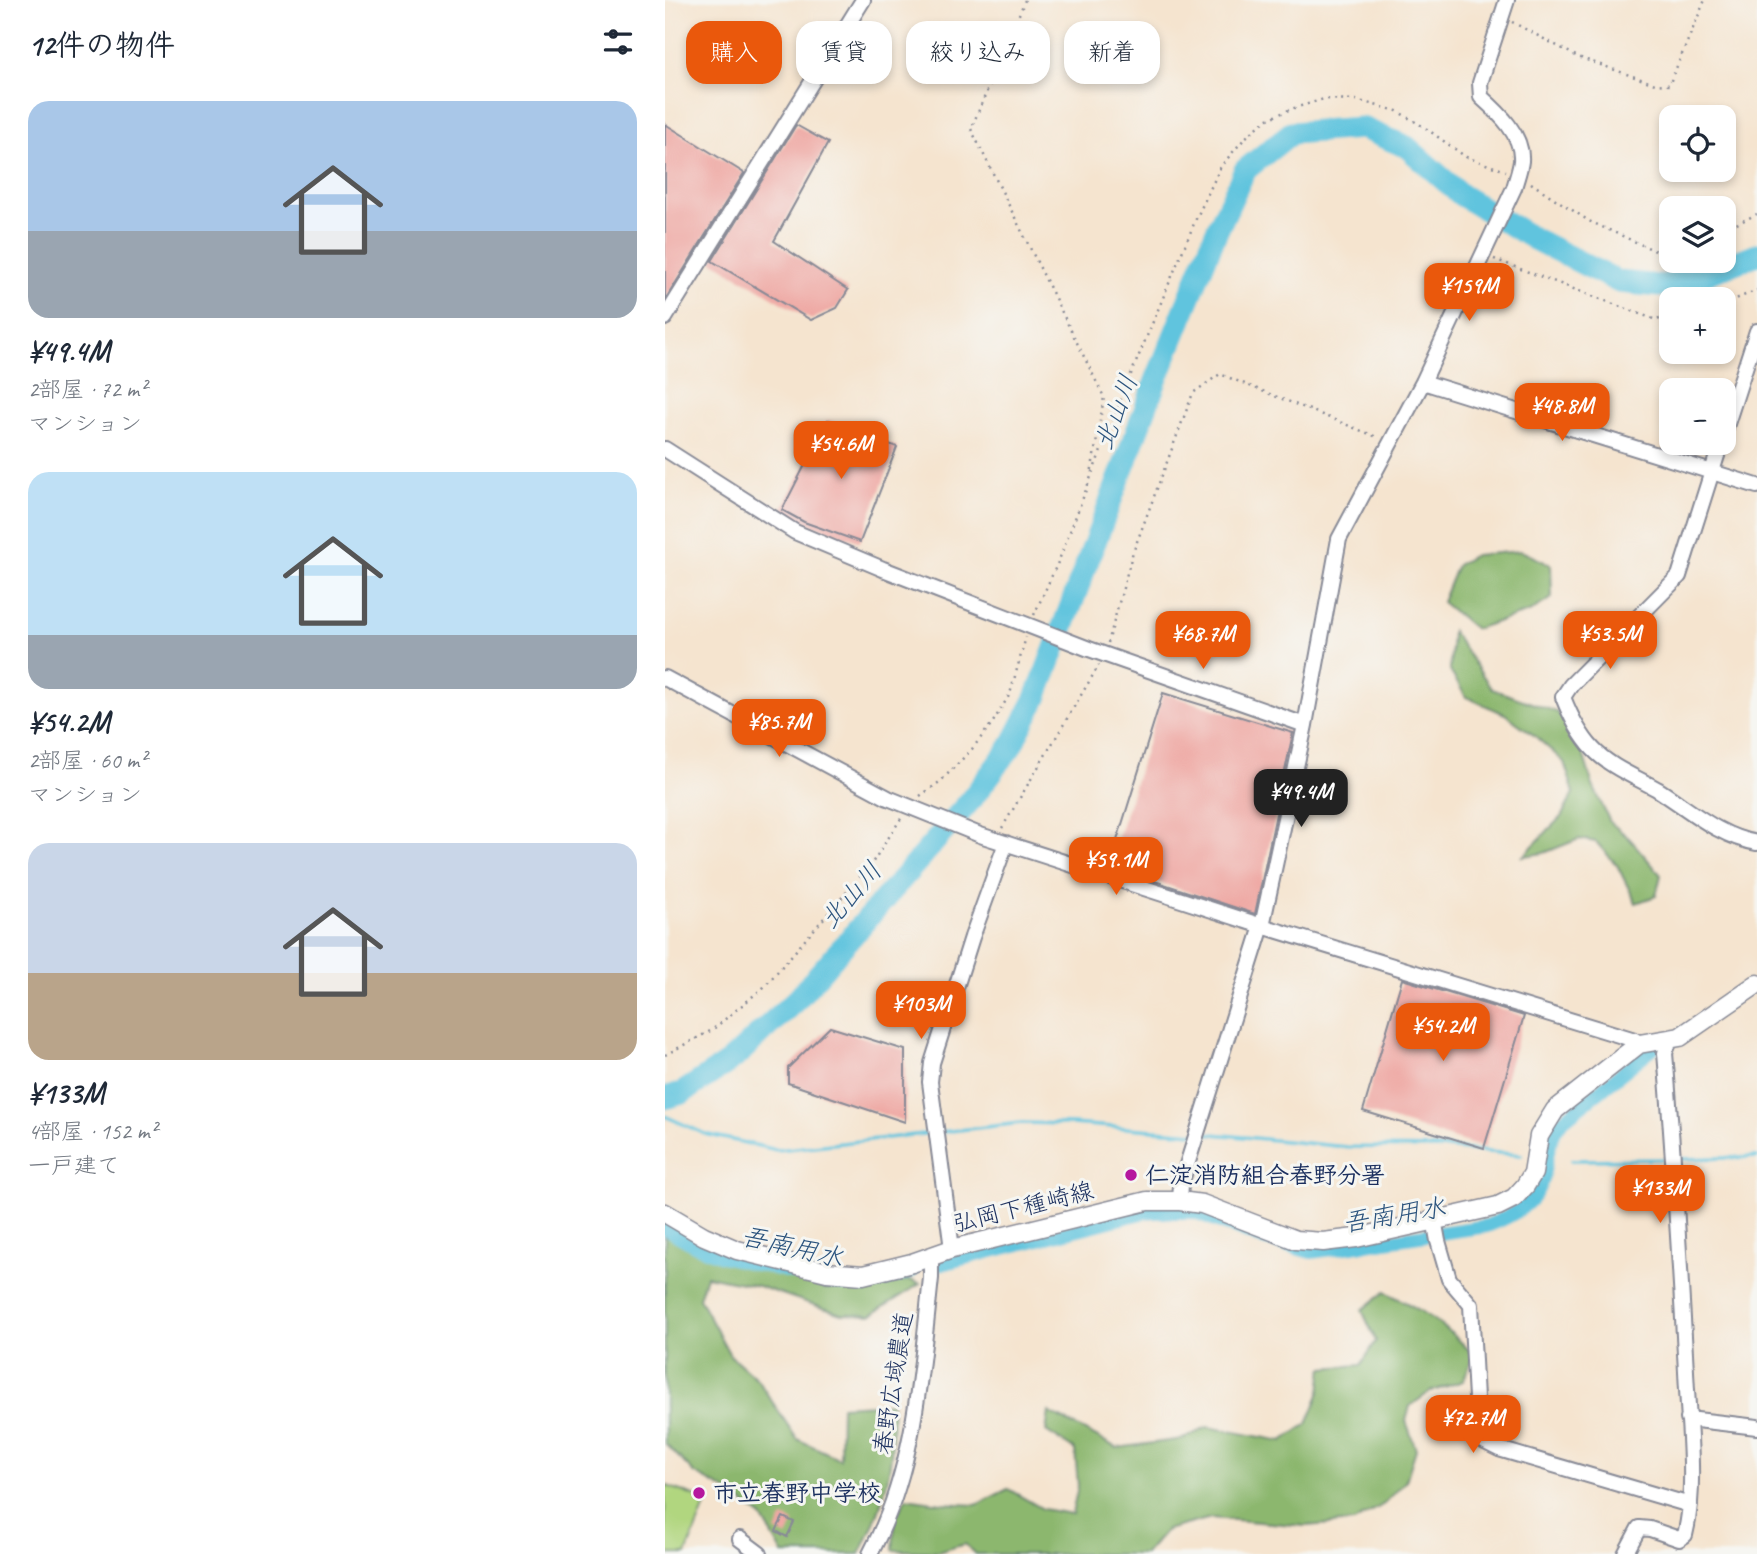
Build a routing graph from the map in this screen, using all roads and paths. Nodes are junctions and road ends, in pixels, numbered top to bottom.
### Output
1 (863, 0) edge
2 (1025, 0) edge
3 (1507, 0) edge
4 (1705, 0) edge
5 (1501, 17) junction
6 (1516, 182) junction
7 (1757, 214) edge
8 (1736, 224) edge
9 (1483, 252) junction
10 (1659, 253) edge
11 (1757, 290) edge
12 (1736, 299) edge
13 (665, 318) edge
14 (1659, 319) edge
15 (1757, 331) edge
16 (1423, 382) junction
17 (1736, 396) edge
18 (1390, 442) junction
19 (665, 449) edge
20 (1717, 455) edge
21 (1711, 471) junction
22 (1090, 481) junction
23 (1757, 486) edge
24 (1034, 627) junction
25 (1105, 655) junction
26 (665, 678) edge
27 (1305, 724) junction
28 (909, 808) junction
29 (993, 839) junction
30 (1757, 843) edge
31 (1262, 926) junction
32 (1757, 984) edge
33 (1658, 1040) junction
34 (665, 1055) edge
35 (1180, 1201) junction
36 (665, 1213) edge
37 (1435, 1222) junction
38 (952, 1250) junction
39 (931, 1256) junction
40 (1688, 1419) junction
41 (1757, 1427) edge
42 (1690, 1505) junction
43 (740, 1539) dead end
44 (760, 1554) edge
45 (870, 1554) edge
46 (1625, 1554) edge

1 - 13 street
2 - 22 path
3 - 5 street
4 - 5 path
5 - 6 street
6 - 9 street
6 - 10 path
6 - 22 path
7 - 8 path
9 - 14 path
9 - 16 street
11 - 12 path
15 - 17 street
16 - 18 street
16 - 21 street
18 - 25 path
18 - 27 street
19 - 24 street
20 - 21 street
21 - 23 street
21 - 30 street
22 - 24 path
24 - 25 street
24 - 28 path
25 - 27 street
25 - 29 path
26 - 28 street
27 - 31 street
28 - 29 street
28 - 34 path
29 - 31 street
29 - 38 street
31 - 33 street
31 - 35 street
32 - 33 main road, 弘岡下種崎線
33 - 37 main road, 弘岡下種崎線
33 - 40 street
35 - 37 main road, 弘岡下種崎線
35 - 38 main road, 弘岡下種崎線
36 - 39 main road, 弘岡下種崎線
37 - 42 street
38 - 39 main road, 弘岡下種崎線
39 - 45 street, 春野広域農道
40 - 41 street
40 - 42 street
42 - 46 street
43 - 44 street

